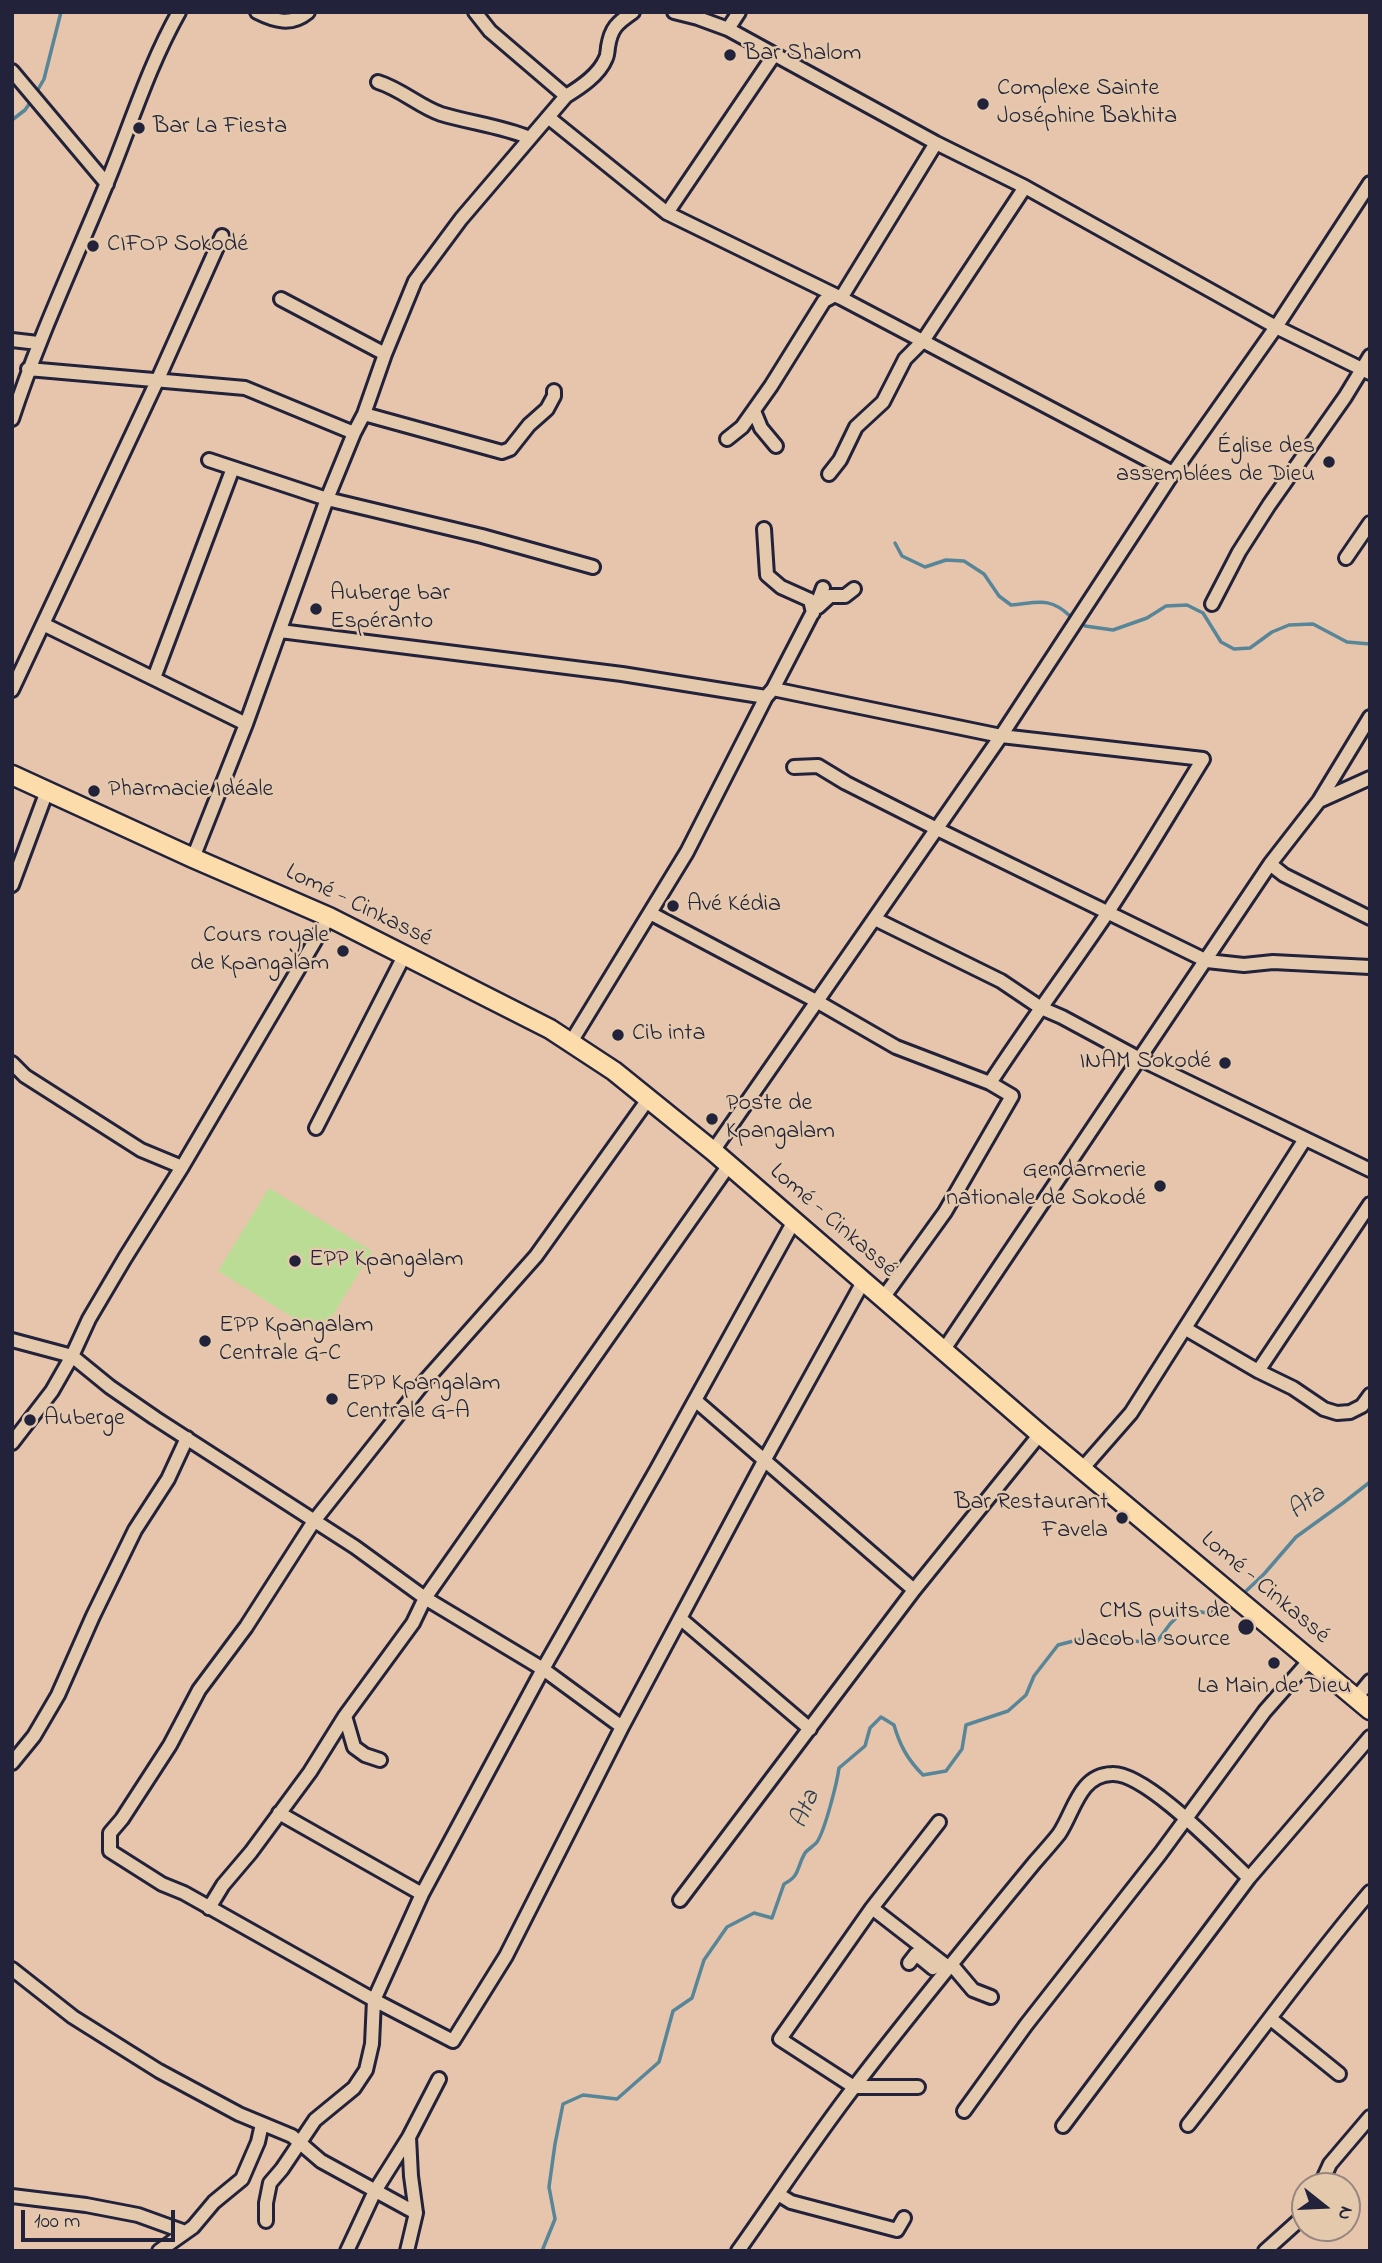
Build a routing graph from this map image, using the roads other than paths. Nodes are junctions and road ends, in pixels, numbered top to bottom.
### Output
1 (179, 12) edge
2 (257, 12) edge
3 (308, 12) edge
4 (475, 12) edge
5 (633, 12) edge
6 (674, 12) edge
7 (739, 12) edge
8 (728, 29) junction
9 (775, 55) junction
10 (12, 71) edge
11 (378, 82) dead end
12 (566, 96) junction
13 (548, 117) junction
14 (530, 138) junction
15 (936, 143) junction
16 (1370, 183) edge
17 (107, 184) junction
18 (1025, 187) junction
19 (667, 213) junction
20 (222, 236) dead end
21 (838, 296) junction
22 (281, 299) dead end
23 (1276, 327) junction
24 (12, 340) edge
25 (923, 341) junction
26 (38, 343) junction
27 (385, 354) junction
28 (1370, 356) edge
29 (28, 369) junction
30 (1366, 370) edge
31 (158, 379) junction
32 (554, 391) dead end
33 (754, 411) junction
34 (365, 414) junction
35 (12, 419) edge
36 (354, 433) junction
37 (727, 439) dead end
38 (776, 446) dead end
39 (209, 460) dead end
40 (233, 468) junction
41 (1173, 473) junction
42 (829, 474) dead end
43 (327, 499) junction
44 (1370, 523) edge
45 (764, 529) dead end
46 (1346, 558) dead end
47 (593, 567) dead end
48 (823, 588) dead end
49 (854, 589) dead end
50 (1212, 604) dead end
51 (813, 613) junction
52 (43, 624) junction
53 (280, 631) junction
54 (153, 678) junction
55 (12, 690) edge
56 (770, 693) junction
57 (1370, 717) edge
58 (246, 724) junction
59 (1001, 736) junction
60 (794, 767) dead end
61 (12, 775) edge
62 (1370, 778) edge
63 (47, 791) junction
64 (1319, 801) junction
65 (937, 829) junction
66 (193, 858) junction
67 (1270, 864) junction
68 (12, 885) edge
69 (1108, 912) junction
70 (650, 913) junction
71 (329, 917) junction
72 (1370, 918) edge
73 (875, 919) junction
74 (404, 956) junction
75 (1207, 961) junction
76 (1370, 967) edge
77 (818, 1002) junction
78 (1041, 1008) junction
79 (571, 1042) junction
80 (1138, 1058) junction
81 (12, 1063) edge
82 (990, 1083) junction
83 (649, 1098) junction
84 (316, 1128) dead end
85 (1305, 1139) junction
86 (713, 1151) junction
87 (729, 1165) junction
88 (182, 1167) junction
89 (1370, 1170) edge
90 (1370, 1204) edge
91 (794, 1221) junction
92 (863, 1282) junction
93 (883, 1298) junction
94 (1186, 1329) junction
95 (12, 1340) edge
96 (943, 1351) junction
97 (72, 1356) junction
98 (1258, 1371) junction
99 (1370, 1395) edge
100 (695, 1400) junction
101 (1040, 1434) junction
102 (187, 1438) junction
103 (12, 1443) edge
104 (764, 1461) junction
105 (1082, 1469) junction
106 (314, 1521) junction
107 (914, 1590) junction
108 (425, 1598) junction
109 (681, 1619) junction
110 (1311, 1660) junction
111 (543, 1669) junction
112 (1370, 1681) edge
113 (1356, 1698) junction
114 (1370, 1710) edge
115 (345, 1716) junction
116 (622, 1727) junction
117 (810, 1729) junction
118 (1370, 1737) edge
119 (380, 1760) dead end
120 (12, 1763) edge
121 (279, 1813) junction
122 (1185, 1818) junction
123 (939, 1822) dead end
124 (1249, 1878) junction
125 (1370, 1892) edge
126 (422, 1894) junction
127 (680, 1900) dead end
128 (209, 1908) junction
129 (872, 1908) junction
130 (909, 1963) dead end
131 (946, 1964) junction
132 (12, 1969) edge
133 (991, 1997) dead end
134 (374, 2000) junction
135 (1271, 2019) junction
136 (1339, 2074) dead end
137 (439, 2079) dead end
138 (854, 2087) junction
139 (918, 2087) dead end
140 (964, 2111) dead end
141 (1370, 2117) edge
142 (262, 2124) junction
143 (1188, 2125) dead end
144 (1063, 2126) dead end
145 (409, 2137) junction
146 (300, 2142) junction
147 (1326, 2172) edge
148 (375, 2191) junction
149 (778, 2194) junction
150 (12, 2196) edge
151 (416, 2213) junction
152 (904, 2218) dead end
153 (266, 2221) dead end
154 (1291, 2228) edge
155 (185, 2232) junction
156 (159, 2251) edge
157 (347, 2251) edge
158 (407, 2251) edge
159 (738, 2251) edge
160 (1265, 2251) edge

1 - 17 street
2 - 3 street
4 - 12 street
5 - 12 street
6 - 8 street
7 - 8 street
8 - 9 street
9 - 15 street
9 - 19 street
10 - 17 street
11 - 14 street
12 - 13 street
13 - 14 street
13 - 19 street
14 - 27 street
15 - 18 street
15 - 21 street
16 - 23 street
17 - 26 street
18 - 23 street
18 - 25 street
19 - 21 street
20 - 31 street
21 - 25 street
21 - 33 street
22 - 27 street
23 - 30 street
23 - 41 street
24 - 26 street
25 - 41 street
25 - 42 street
26 - 29 street
27 - 34 street
28 - 30 street
29 - 31 street
29 - 35 street
30 - 50 street
31 - 36 street
31 - 52 street
32 - 34 street
33 - 37 street
33 - 38 street
34 - 36 street
36 - 43 street
39 - 40 street
40 - 43 street
40 - 54 street
41 - 59 street
43 - 47 street
43 - 53 street
44 - 46 street
45 - 51 street
48 - 51 street
49 - 51 street
51 - 56 street
52 - 54 street
52 - 55 street
53 - 56 street
53 - 58 street
54 - 58 street
56 - 59 street
56 - 70 street
57 - 64 street
58 - 66 street
59 - 65 street
59 - 69 street
60 - 65 street
61 - 63 highway, Lomé - Cinkassé
62 - 64 street
63 - 66 highway, Lomé - Cinkassé
63 - 68 street
64 - 67 street
65 - 69 street
65 - 73 street
66 - 71 highway, Lomé - Cinkassé
67 - 72 street
67 - 75 street
69 - 75 street
69 - 78 street
70 - 77 street
70 - 79 street
71 - 74 highway, Lomé - Cinkassé
71 - 88 street
73 - 77 street
73 - 78 street
74 - 79 highway, Lomé - Cinkassé
74 - 84 street
75 - 76 street
75 - 80 street
77 - 82 street
77 - 86 street
78 - 80 street
78 - 82 street
79 - 83 highway, Lomé - Cinkassé
80 - 85 street
80 - 96 street
81 - 88 street
82 - 93 street
83 - 86 highway, Lomé - Cinkassé
83 - 106 street
85 - 89 street
85 - 94 street
86 - 87 highway, Lomé - Cinkassé
87 - 91 highway, Lomé - Cinkassé
87 - 108 street
88 - 97 street
90 - 98 street
91 - 92 highway, Lomé - Cinkassé
91 - 100 street
92 - 93 highway, Lomé - Cinkassé
92 - 104 street
93 - 96 highway, Lomé - Cinkassé
94 - 98 street
94 - 105 street
95 - 97 street
96 - 101 highway, Lomé - Cinkassé
97 - 102 street
97 - 103 street
98 - 99 street
100 - 104 street
100 - 111 street
101 - 105 highway, Lomé - Cinkassé
101 - 107 street
102 - 106 street
102 - 120 street
104 - 107 street
104 - 109 street
105 - 110 highway, Lomé - Cinkassé
106 - 108 street
106 - 128 street
107 - 117 street
108 - 111 street
108 - 115 street
109 - 116 street
109 - 117 street
110 - 113 highway, Lomé - Cinkassé
110 - 122 street
111 - 116 street
111 - 126 street
112 - 113 street
113 - 114 highway, Lomé - Cinkassé
115 - 119 street
115 - 121 street
116 - 134 street
117 - 127 street
118 - 124 street
121 - 126 street
121 - 128 street
122 - 124 street
122 - 131 street
122 - 140 street
123 - 129 street
124 - 144 street
125 - 135 street
126 - 134 street
128 - 134 street
129 - 131 street
129 - 138 street
130 - 131 street
131 - 133 street
131 - 138 street
132 - 142 street
134 - 146 street
135 - 136 street
135 - 143 street
137 - 145 street
138 - 139 street
138 - 149 street
141 - 147 street
142 - 146 street
142 - 155 street
145 - 148 street
145 - 151 street
146 - 148 street
146 - 153 street
148 - 151 street
148 - 157 street
149 - 152 street
149 - 159 street
150 - 155 street
151 - 158 street
154 - 160 street
155 - 156 street

